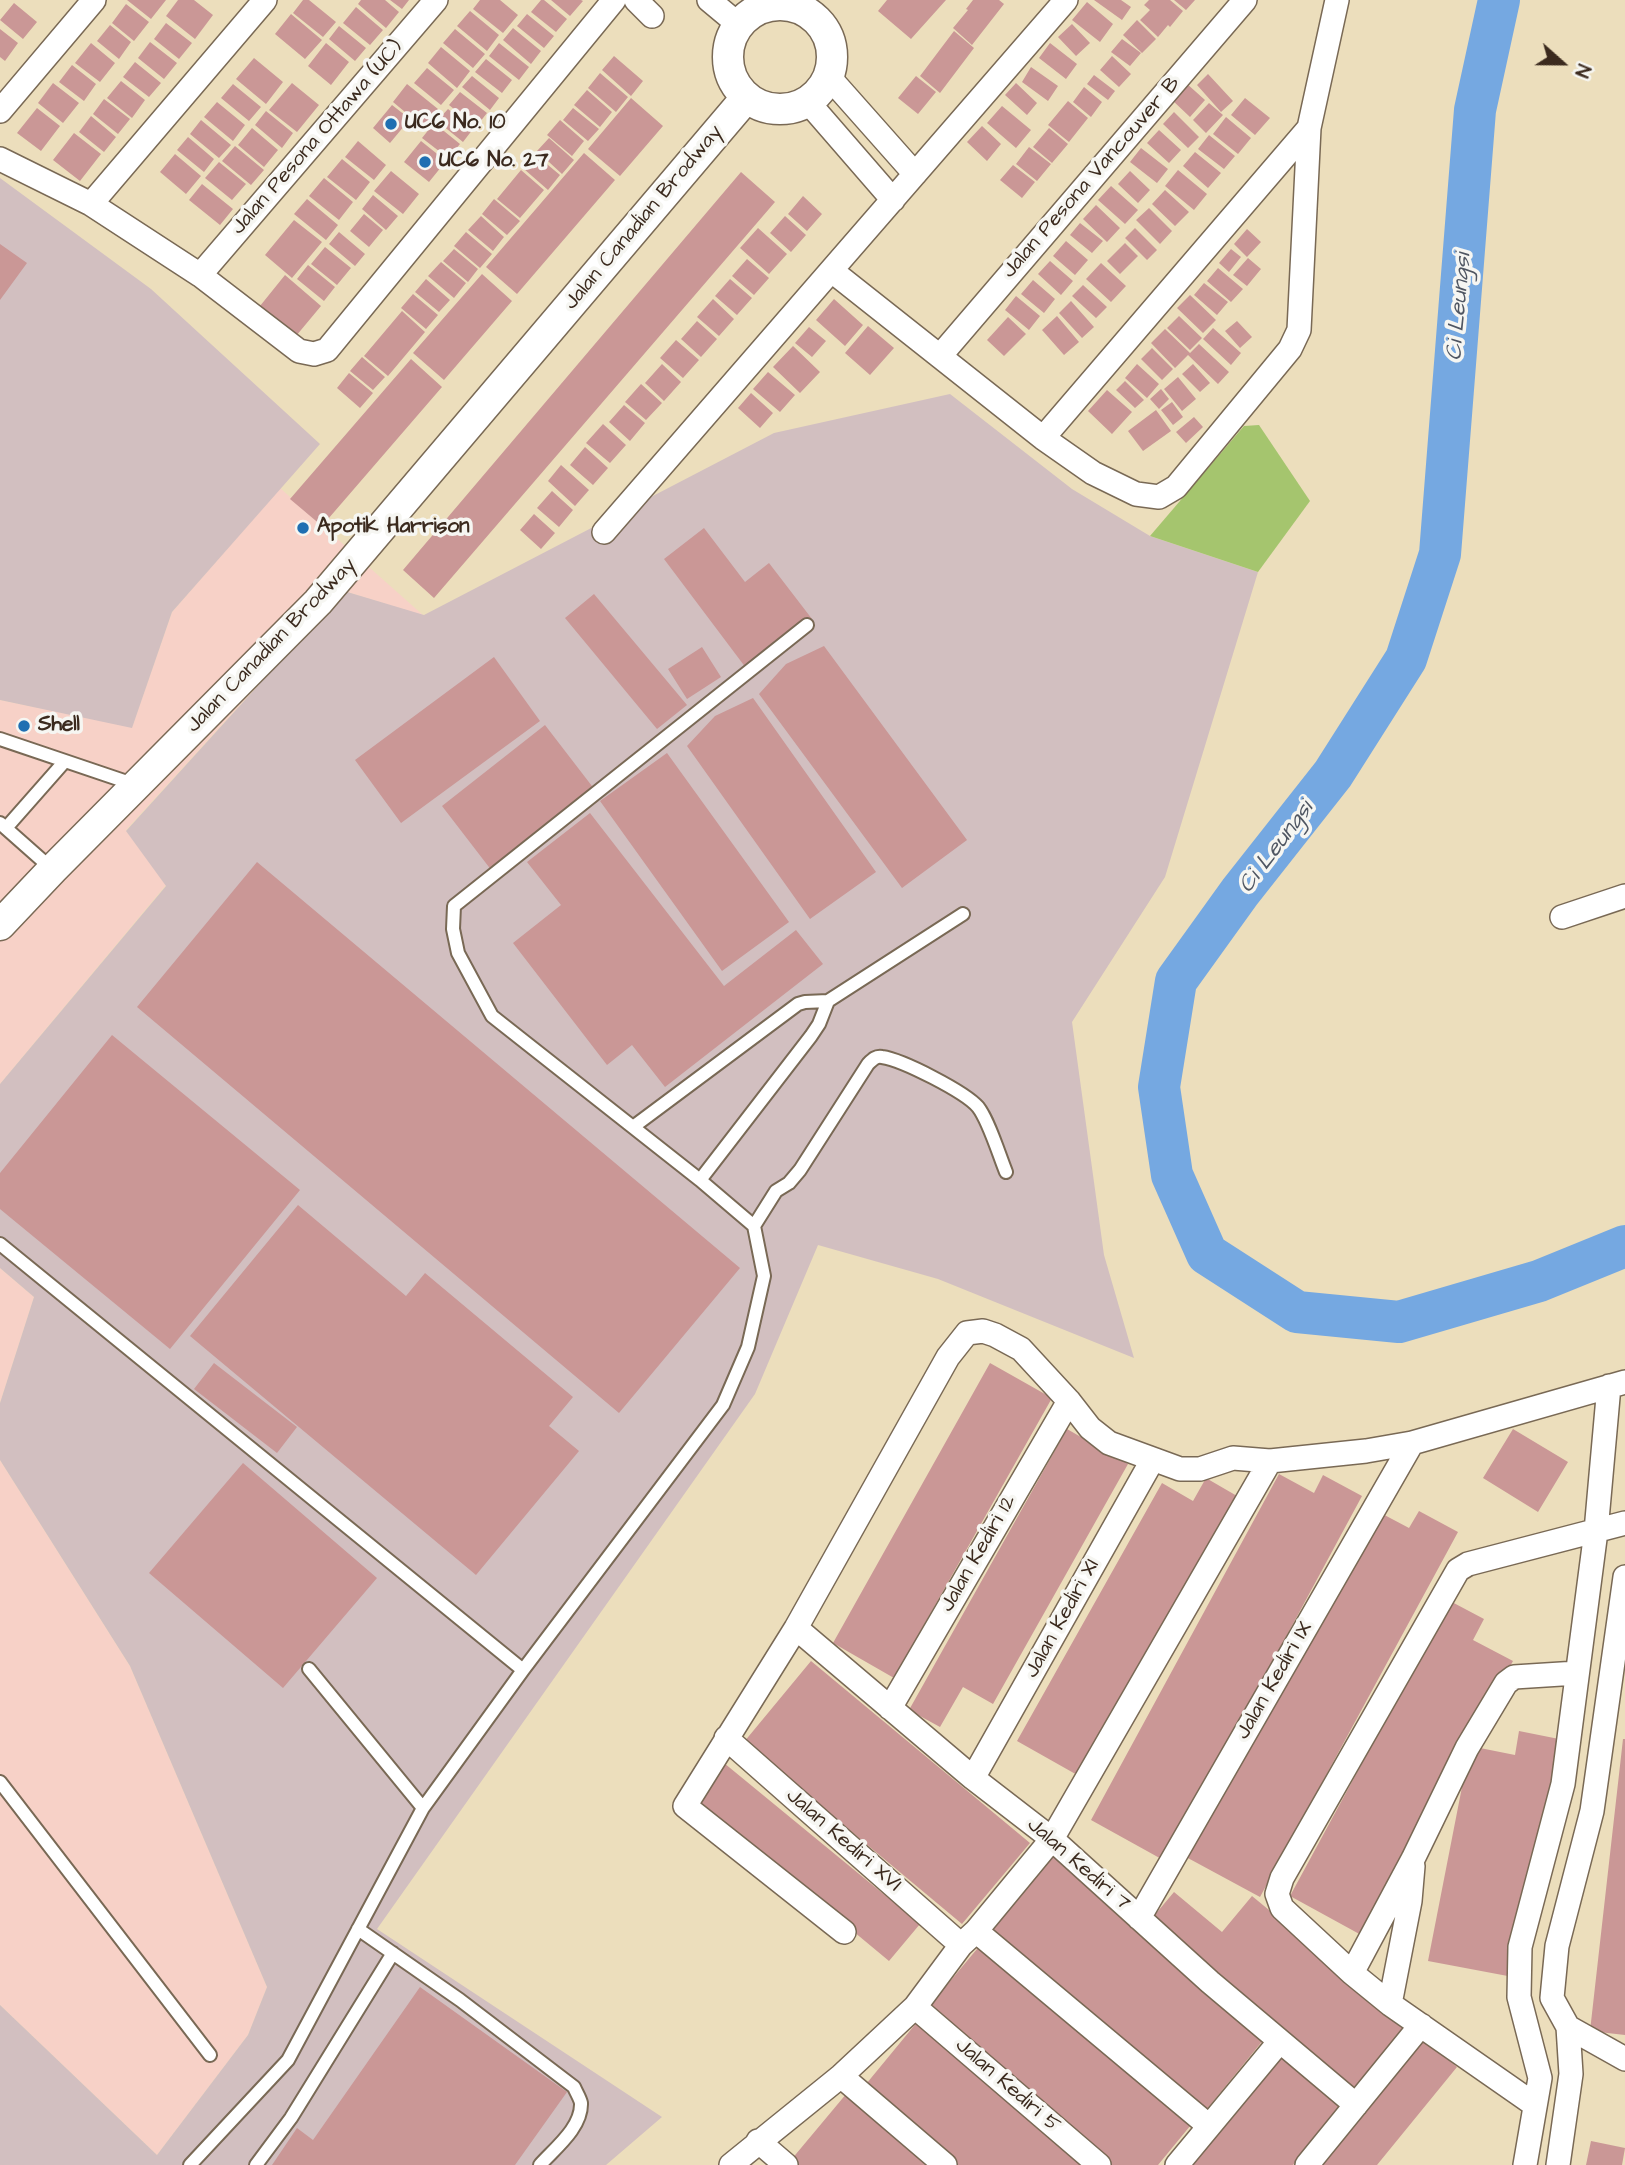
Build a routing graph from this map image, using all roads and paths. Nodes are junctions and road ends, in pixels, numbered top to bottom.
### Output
1 (94, 0) edge
2 (265, 0) edge
3 (436, 0) edge
4 (614, 0) edge
5 (636, 0) edge
6 (709, 0) edge
7 (1066, 0) edge
8 (1245, 0) edge
9 (1338, 0) edge
10 (822, 8) edge
11 (652, 16) dead end
12 (739, 25) junction
13 (829, 77) junction
14 (746, 98) junction
15 (808, 102) junction
16 (0, 111) edge
17 (1309, 128) junction
18 (0, 159) edge
19 (915, 174) junction
20 (893, 200) junction
21 (91, 204) junction
22 (832, 271) junction
23 (200, 275) junction
24 (940, 356) junction
25 (1043, 438) junction
26 (604, 532) dead end
27 (807, 625) dead end
28 (0, 739) edge
29 (65, 761) junction
30 (137, 785) junction
31 (3, 826) edge
32 (53, 869) junction
33 (1625, 896) edge
34 (963, 914) dead end
35 (1562, 917) dead end
36 (0, 925) edge
37 (828, 1001) junction
38 (633, 1127) junction
39 (1006, 1172) dead end
40 (700, 1180) junction
41 (754, 1226) junction
42 (0, 1244) edge
43 (1617, 1384) edge
44 (1069, 1401) junction
45 (1412, 1443) junction
46 (1153, 1459) junction
47 (1270, 1461) junction
48 (1625, 1523) edge
49 (1596, 1531) junction
50 (1625, 1577) edge
51 (796, 1628) junction
52 (309, 1669) dead end
53 (523, 1670) junction
54 (1577, 1673) junction
55 (890, 1708) junction
56 (726, 1738) junction
57 (973, 1778) junction
58 (0, 1782) edge
59 (423, 1808) junction
60 (1052, 1839) junction
61 (1413, 1859) junction
62 (1139, 1918) junction
63 (358, 1929) junction
64 (844, 1932) dead end
65 (969, 1938) junction
66 (393, 1953) junction
67 (1352, 1973) junction
68 (1390, 2004) junction
69 (915, 2007) junction
70 (1422, 2025) junction
71 (1568, 2027) junction
72 (1280, 2041) junction
73 (210, 2056) dead end
74 (1625, 2059) edge
75 (841, 2076) junction
76 (1356, 2105) junction
77 (1535, 2105) junction
78 (1209, 2126) junction
79 (758, 2141) junction
80 (190, 2165) edge
81 (256, 2165) edge
82 (540, 2165) edge
83 (731, 2165) edge
84 (786, 2165) edge
85 (945, 2165) edge
86 (1099, 2165) edge
87 (1177, 2165) edge
88 (1307, 2165) edge
89 (1525, 2165) edge
90 (1558, 2165) edge

1 - 16 street
2 - 21 street
3 - 23 street, Jalan Pesona Ottawa (UC)
4 - 23 street
5 - 11 street
6 - 12 street
7 - 19 street
8 - 24 street, Jalan Pesona Vancouver B
9 - 17 street
10 - 12 street
10 - 13 street
12 - 14 street
13 - 15 street
13 - 19 street
14 - 15 street
14 - 30 street, Jalan Canadian Brodway
15 - 20 street
17 - 25 street
17 - 25 street
18 - 21 street
19 - 20 street
20 - 22 street
21 - 23 street
22 - 24 street
22 - 26 street
24 - 25 street
27 - 38 lane
28 - 29 lane
29 - 30 lane
29 - 31 lane
30 - 32 street, Jalan Canadian Brodway
31 - 32 lane
32 - 36 street, Jalan Canadian Brodway
33 - 35 street
34 - 37 lane
37 - 38 lane
37 - 40 lane
38 - 40 lane
39 - 41 lane
40 - 41 lane
41 - 53 lane
42 - 53 lane
43 - 45 street
43 - 49 street
44 - 46 street
44 - 51 street
44 - 55 street, Jalan Kediri 12
45 - 47 street
45 - 62 street, Jalan Kediri IX
46 - 47 street
46 - 57 street, Jalan Kediri XI
47 - 60 street
48 - 49 street
49 - 54 street
49 - 67 street
50 - 71 street
51 - 55 street, Jalan Kediri 7
51 - 56 street
52 - 59 lane
53 - 59 lane
54 - 61 street
54 - 77 street
55 - 57 street, Jalan Kediri 7
56 - 64 street
56 - 65 street, Jalan Kediri XVI
57 - 60 street, Jalan Kediri 7
58 - 73 lane
59 - 63 lane
60 - 62 street, Jalan Kediri 7
60 - 65 street
61 - 67 street
61 - 68 street
62 - 72 street, Jalan Kediri 7
63 - 66 lane
63 - 80 lane
65 - 69 street
65 - 78 street, Jalan Kediri XVI
66 - 81 lane
66 - 82 lane
67 - 68 street
68 - 70 street
69 - 75 street
69 - 86 street, Jalan Kediri 5
70 - 76 street
70 - 77 street
71 - 74 street
71 - 90 street
72 - 76 street, Jalan Kediri 7
72 - 78 street
75 - 79 street
75 - 85 street
76 - 88 street
77 - 89 street
78 - 87 street
79 - 83 street
79 - 84 street

